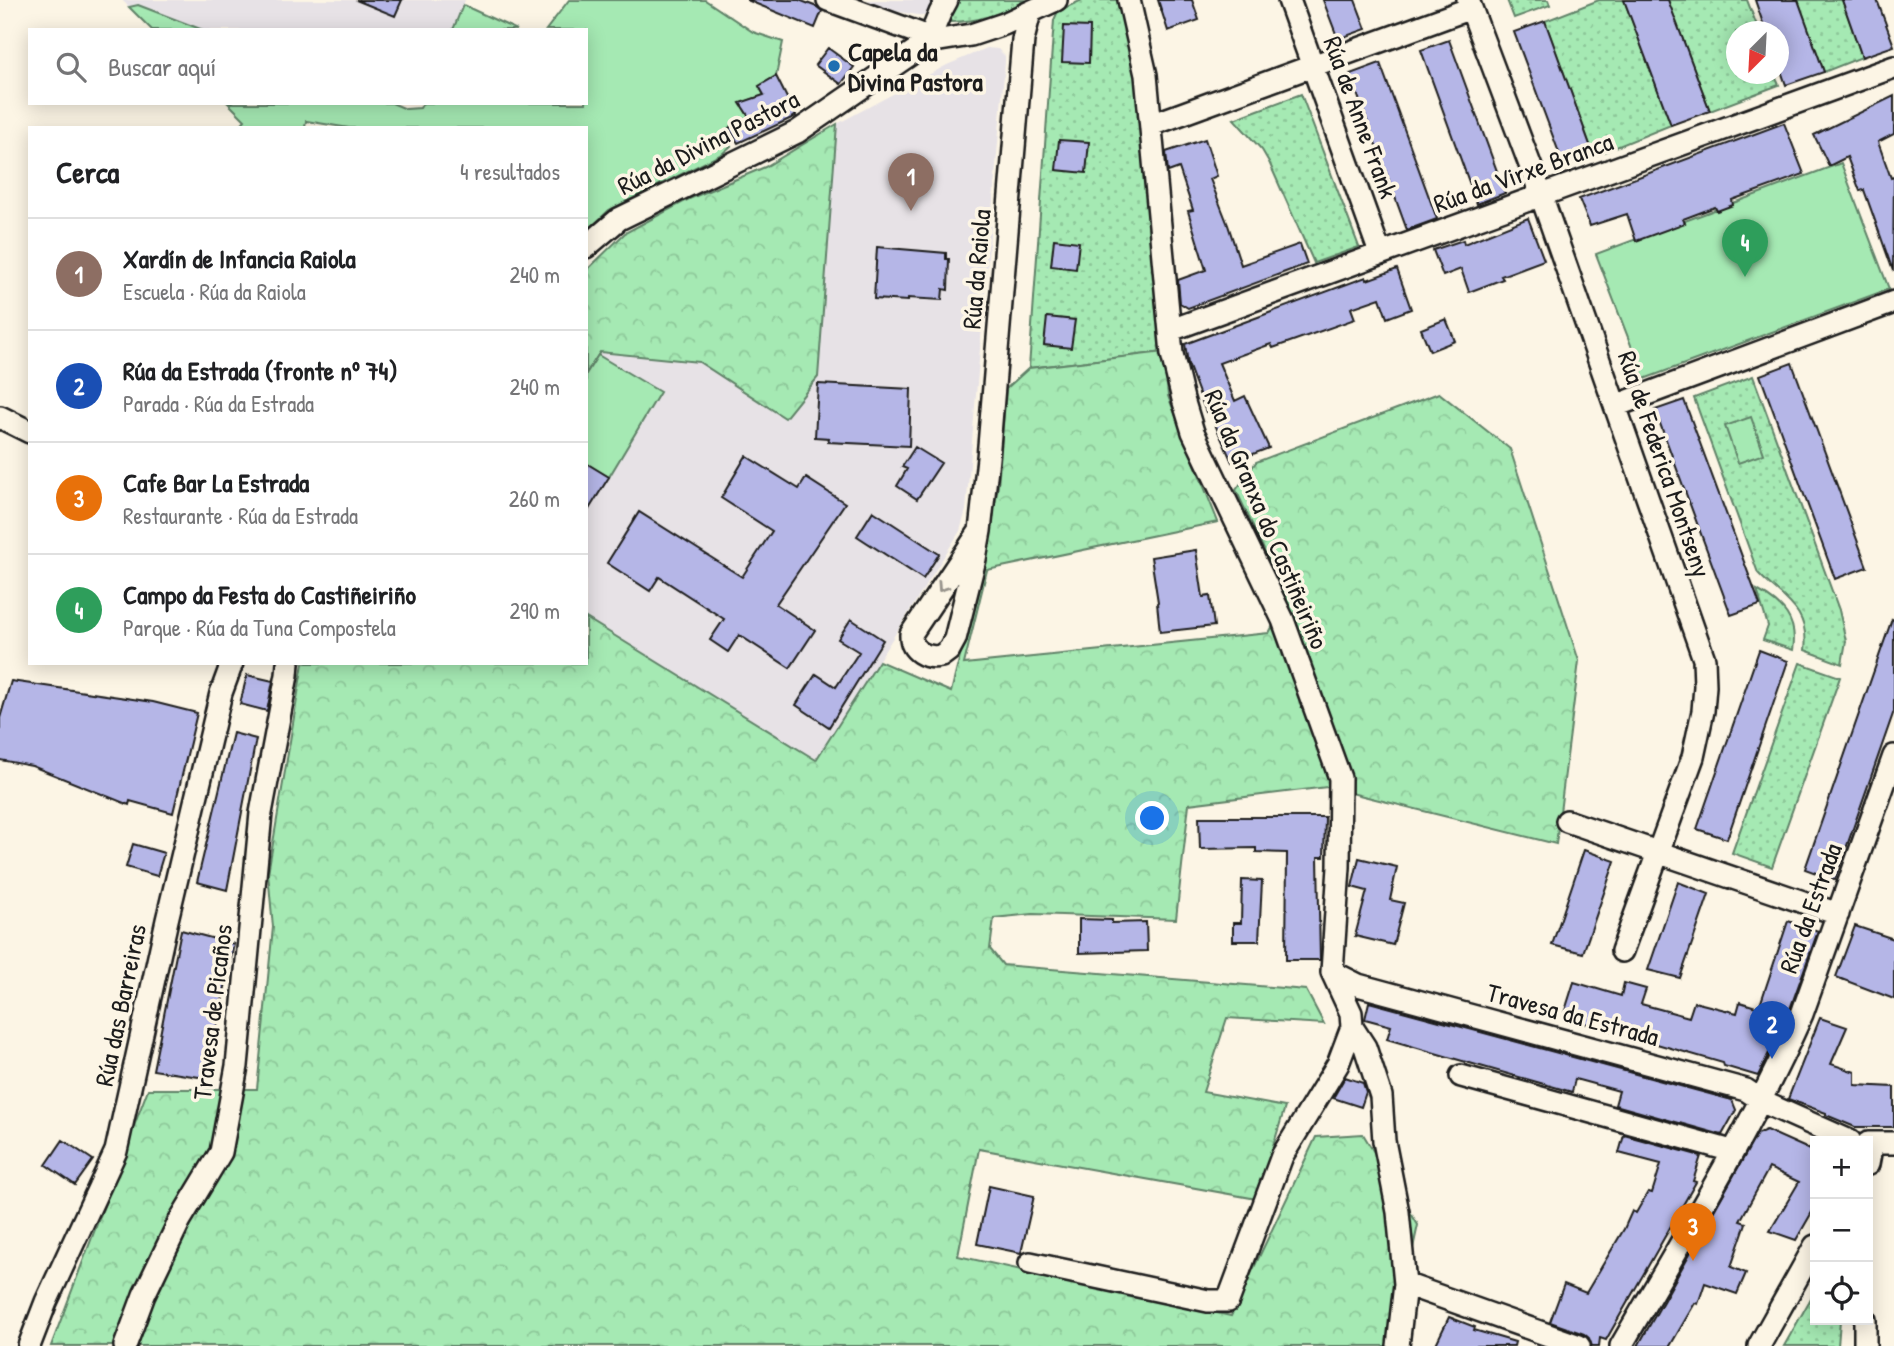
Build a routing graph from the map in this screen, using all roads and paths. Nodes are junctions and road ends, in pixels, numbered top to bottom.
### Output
1 (828, 0) edge
2 (947, 0) edge
3 (1056, 0) edge
4 (1129, 0) edge
5 (1289, 0) edge
6 (1470, 4) edge
7 (1030, 12) junction
8 (928, 42) junction
9 (1313, 65) junction
10 (1894, 67) edge
11 (1151, 125) junction
12 (1541, 195) junction
13 (588, 245) edge
14 (1380, 253) junction
15 (1894, 302) edge
16 (1171, 330) junction
17 (1615, 406) junction
18 (0, 417) edge
19 (28, 431) edge
20 (980, 531) junction
21 (231, 665) edge
22 (288, 665) edge
23 (1894, 756) edge
24 (1567, 821) dead end
25 (1658, 852) junction
26 (1838, 914) junction
27 (1622, 951) dead end
28 (1332, 972) junction
29 (1352, 1027) junction
30 (1461, 1076) dead end
31 (1760, 1100) junction
32 (1839, 1136) edge
33 (1873, 1143) edge
34 (1894, 1143) edge
35 (1732, 1151) junction
36 (1810, 1255) edge
37 (1030, 1263) dead end
38 (1405, 1284) junction
39 (1865, 1325) edge
40 (29, 1346) edge
41 (125, 1346) edge
42 (1398, 1346) edge
43 (1579, 1346) edge
44 (1621, 1346) edge
45 (1759, 1346) edge
46 (1865, 1346) edge

1 - 8 street
2 - 8 street
3 - 7 street, Rúa da Divina Pastora
4 - 11 street, Rúa da Granxa do Castiñeiriño
5 - 9 street, Rúa de Anne Frank
6 - 9 street
6 - 12 street, Rúa de Federica Montseny
7 - 8 street, Rúa da Divina Pastora
7 - 20 street, Rúa da Raiola
8 - 13 street, Rúa da Divina Pastora
9 - 11 street
9 - 14 street, Rúa de Anne Frank
10 - 12 street, Rúa da Virxe Branca
11 - 16 street, Rúa da Granxa do Castiñeiriño
12 - 14 street, Rúa da Virxe Branca
12 - 17 street, Rúa de Federica Montseny
14 - 16 street, Rúa da Virxe Branca
15 - 17 street
16 - 28 street, Rúa da Granxa do Castiñeiriño
17 - 25 street, Rúa de Federica Montseny
18 - 19 street
20 -> 20 street, Rúa da Raiola
21 - 40 street, Rúa das Barreiras
22 - 41 street, Travesa de Picaños
23 - 26 street, Rúa da Estrada
24 - 25 street
25 - 26 street
25 - 27 street, Rúa de Federica Montseny
26 - 31 street, Rúa da Estrada
28 - 29 street
28 - 31 street, Travesa da Estrada
29 - 37 street
29 - 38 street
30 - 35 street
31 - 32 street, Travesa da Estrada
31 - 35 street, Rúa da Estrada
33 - 34 street
35 - 44 street, Rúa da Estrada
36 - 45 street
38 - 42 street
38 - 43 street
39 - 46 street

